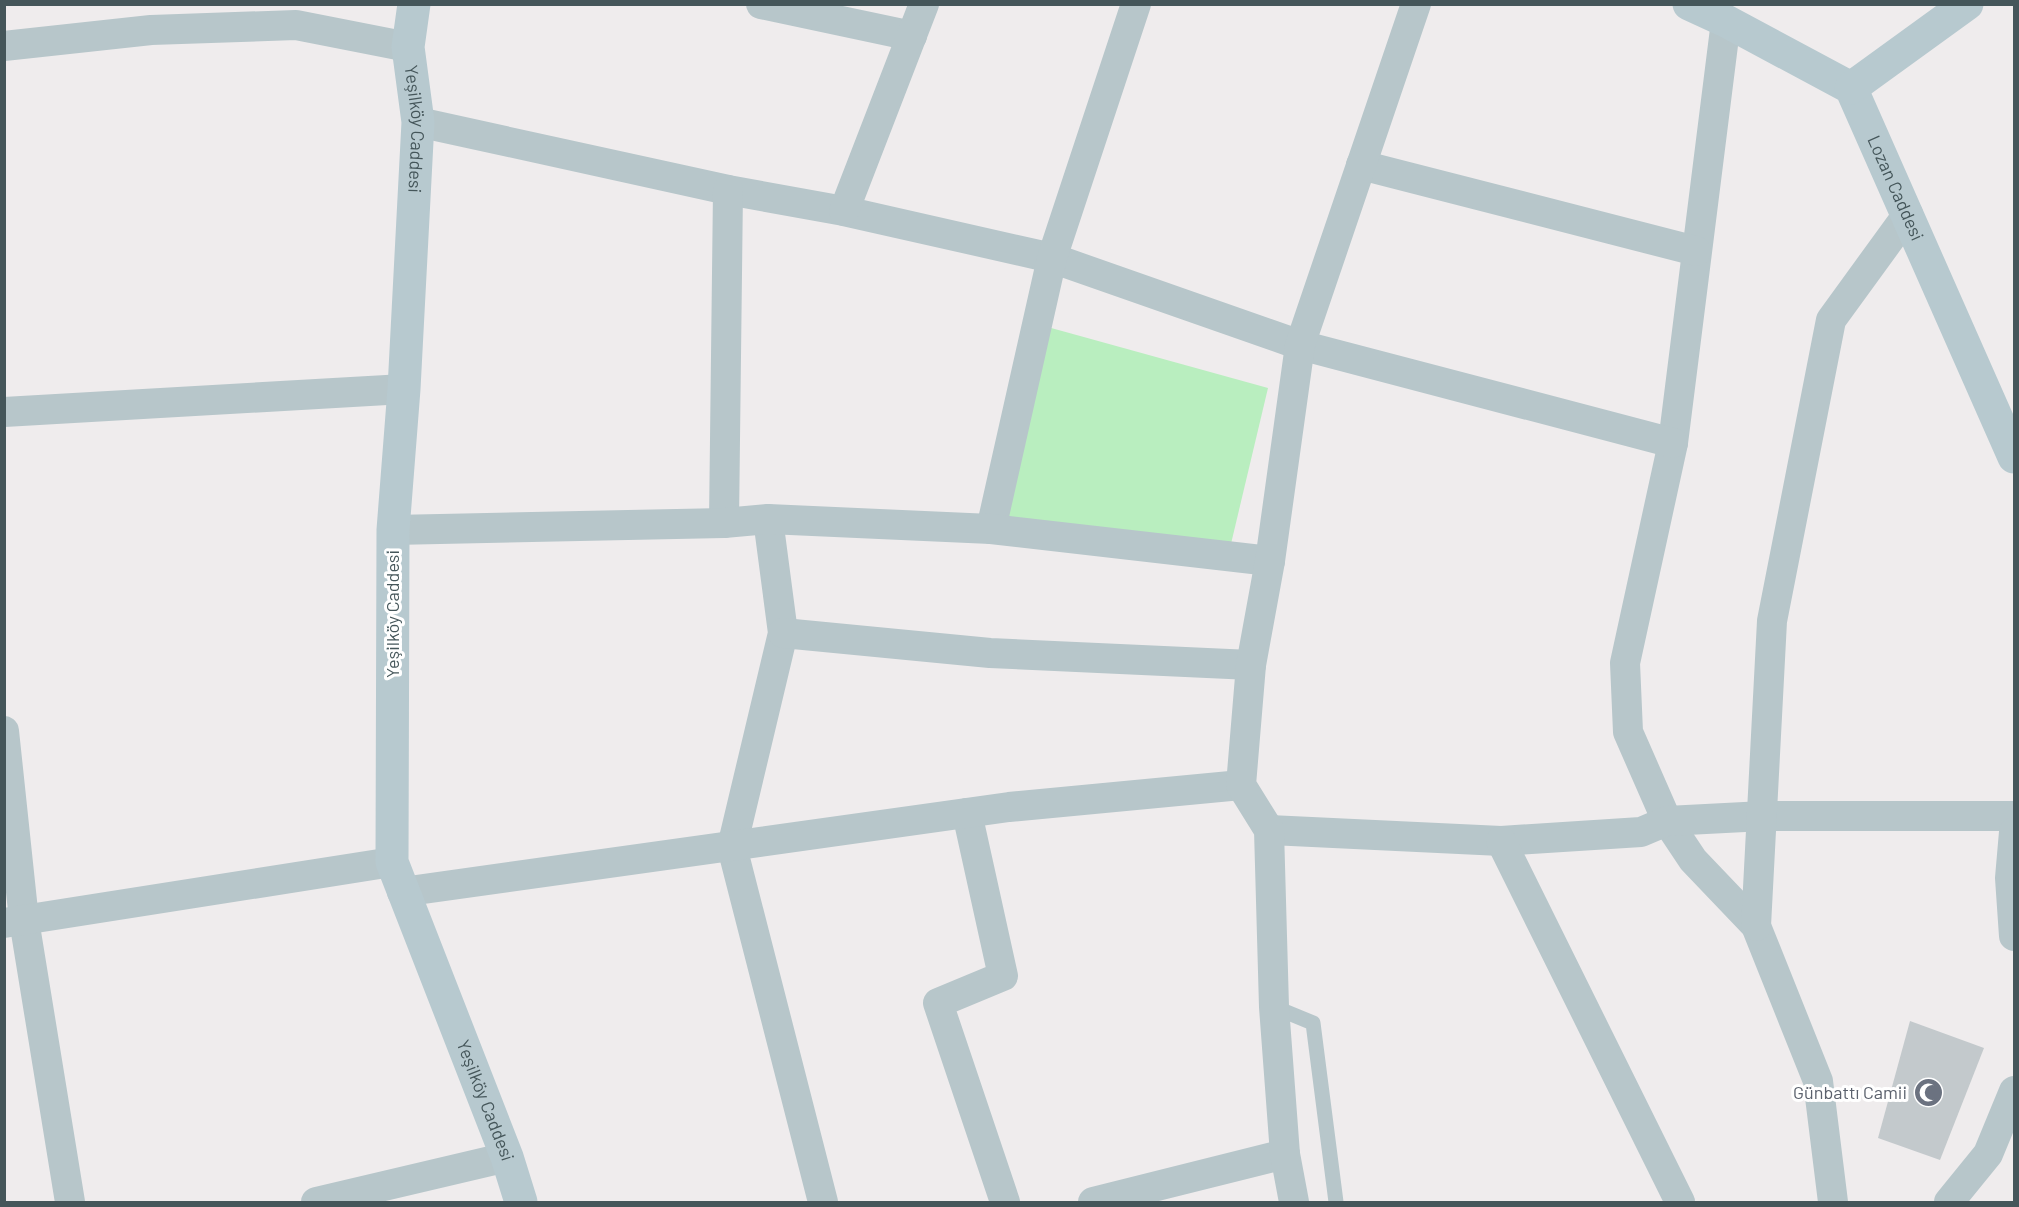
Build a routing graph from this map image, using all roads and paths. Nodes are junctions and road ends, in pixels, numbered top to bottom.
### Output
1 (414, 4) edge
2 (761, 4) edge
3 (924, 4) edge
4 (1136, 4) edge
5 (1416, 4) edge
6 (1689, 4) edge
7 (1967, 4) edge
8 (147, 17) edge
9 (1726, 21) junction
10 (912, 36) junction
11 (4, 46) edge
12 (408, 47) junction
13 (1851, 88) junction
14 (418, 122) junction
15 (1361, 165) junction
16 (728, 190) junction
17 (844, 211) junction
18 (1908, 214) junction
19 (1696, 251) junction
20 (1052, 258) junction
21 (1299, 345) junction
22 (404, 389) junction
23 (4, 412) edge
24 (1673, 443) junction
25 (2014, 457) edge
26 (768, 519) junction
27 (724, 523) junction
28 (991, 529) junction
29 (393, 530) junction
30 (1270, 561) junction
31 (783, 633) junction
32 (1251, 665) junction
33 (4, 731) edge
34 (1241, 785) junction
35 (967, 813) junction
36 (1764, 816) junction
37 (2014, 816) edge
38 (1667, 821) junction
39 (1269, 830) junction
40 (2014, 832) edge
41 (1501, 841) junction
42 (732, 848) junction
43 (397, 877) junction
44 (14, 921) edge
45 (1756, 926) junction
46 (2014, 936) edge
47 (1274, 1007) junction
48 (2014, 1091) edge
49 (1285, 1154) junction
50 (507, 1157) junction
51 (1831, 1202) edge
52 (70, 1203) edge
53 (316, 1203) edge
54 (521, 1203) edge
55 (823, 1203) edge
56 (1005, 1203) edge
57 (1093, 1203) edge
58 (1294, 1203) edge
59 (1336, 1203) edge
60 (1680, 1203) edge
61 (1949, 1203) edge

1 - 12 street, Yeşilköy Caddesi
2 - 10 street
3 - 10 street
4 - 20 street
5 - 15 street
6 - 9 street
7 - 13 street
8 - 11 street
8 - 12 street
9 - 13 street
9 - 19 street
10 - 17 street
12 - 14 street, Yeşilköy Caddesi
13 - 18 street, Lozan Caddesi
14 - 16 street
14 - 22 street, Yeşilköy Caddesi
15 - 19 street
15 - 21 street
16 - 17 street
16 - 27 street
17 - 20 street
18 - 25 street, Lozan Caddesi
18 - 36 street
19 - 24 street
20 - 21 street
20 - 28 street
21 - 24 street
21 - 30 street
22 - 23 street
22 - 29 street, Yeşilköy Caddesi
24 - 38 street
26 - 27 street
26 - 28 street
26 - 31 street
27 - 29 street
28 - 30 street
29 - 43 street, Yeşilköy Caddesi
30 - 32 street
31 - 32 street
31 - 42 street
32 - 34 street
33 - 44 street
34 - 35 street
34 - 39 street
35 - 42 street
35 - 56 street
36 - 37 street
36 - 38 street
36 - 45 street
38 - 41 street
38 - 45 street
39 - 41 street
39 - 47 street
40 - 46 street
41 - 60 street
42 - 43 street
42 - 55 street
43 - 44 street
43 - 50 street, Yeşilköy Caddesi
44 - 52 street
45 - 51 street
47 - 49 street
47 - 59 lane
48 - 61 street
49 - 57 street
49 - 58 street
50 - 53 street
50 - 54 street, Yeşilköy Caddesi

